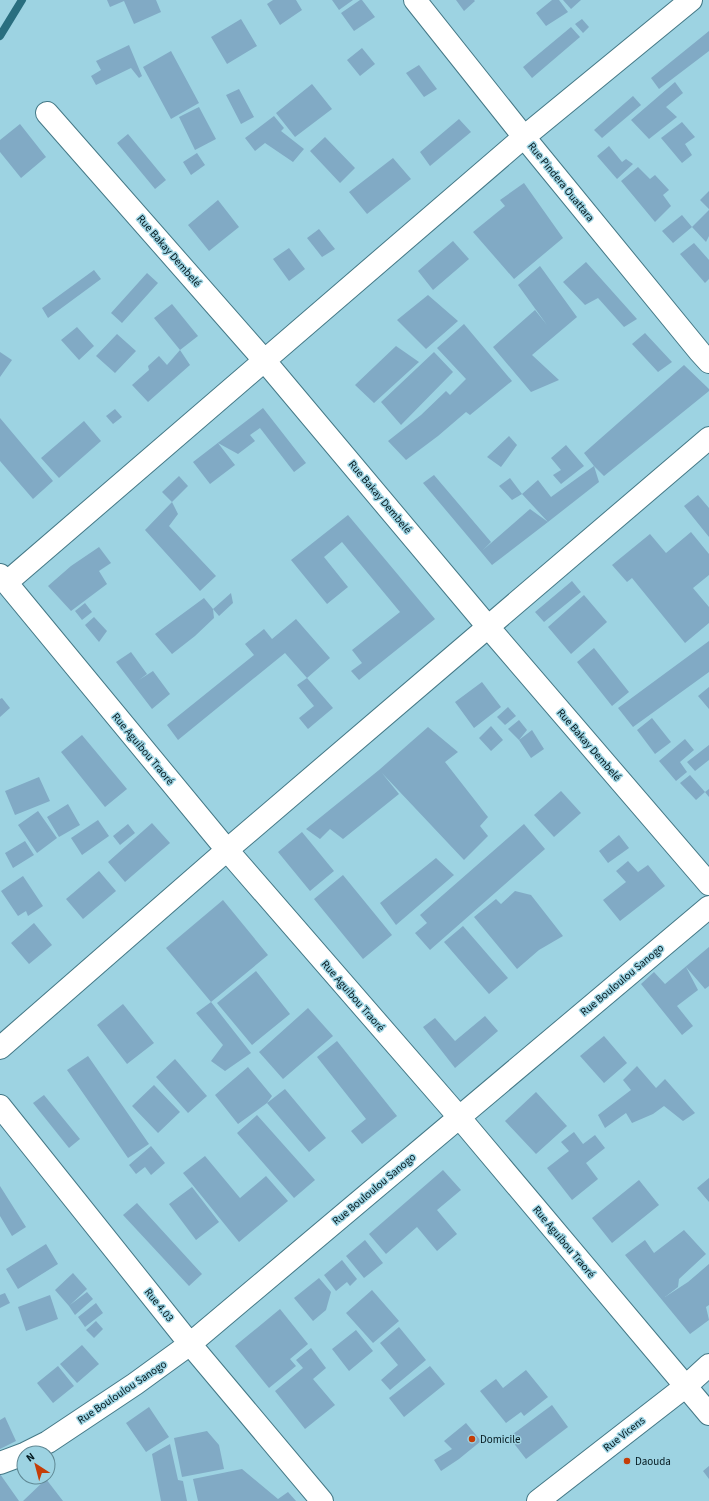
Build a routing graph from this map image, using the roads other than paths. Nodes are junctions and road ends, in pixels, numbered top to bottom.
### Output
1 (415, 0) edge
2 (691, 0) edge
3 (47, 114) dead end
4 (524, 137) junction
5 (264, 360) junction
6 (709, 362) edge
7 (709, 438) edge
8 (3, 579) edge
9 (489, 628) junction
10 (227, 850) junction
11 (709, 884) edge
12 (709, 907) edge
13 (0, 1048) edge
14 (0, 1106) edge
15 (459, 1117) junction
16 (190, 1344) junction
17 (709, 1365) edge
18 (686, 1386) junction
19 (709, 1414) edge
20 (41, 1445) edge
21 (16, 1457) edge
22 (0, 1463) edge
23 (322, 1501) edge
24 (538, 1501) edge

1 - 4 street, Rue Pindera Ouattara
2 - 4 street
3 - 5 street, Rue Bakay Dembelé
4 - 5 street
4 - 6 street, Rue Pindera Ouattara
5 - 8 street
5 - 9 street, Rue Bakay Dembelé
7 - 9 street
8 - 10 street, Rue Aguibou Traoré
9 - 10 street
9 - 11 street, Rue Bakay Dembelé
10 - 13 street
10 - 15 street, Rue Aguibou Traoré
12 - 15 street, Rue Bouloulou Sanogo
14 - 16 street, Rue 4.03
15 - 16 street, Rue Bouloulou Sanogo
15 - 18 street, Rue Aguibou Traoré
16 - 20 street, Rue Bouloulou Sanogo
16 - 23 street, Rue 4.03
17 - 18 street, Rue Vicens
18 - 19 street, Rue Aguibou Traoré
18 - 24 street, Rue Vicens
21 - 22 street, Rue Bouloulou Sanogo

